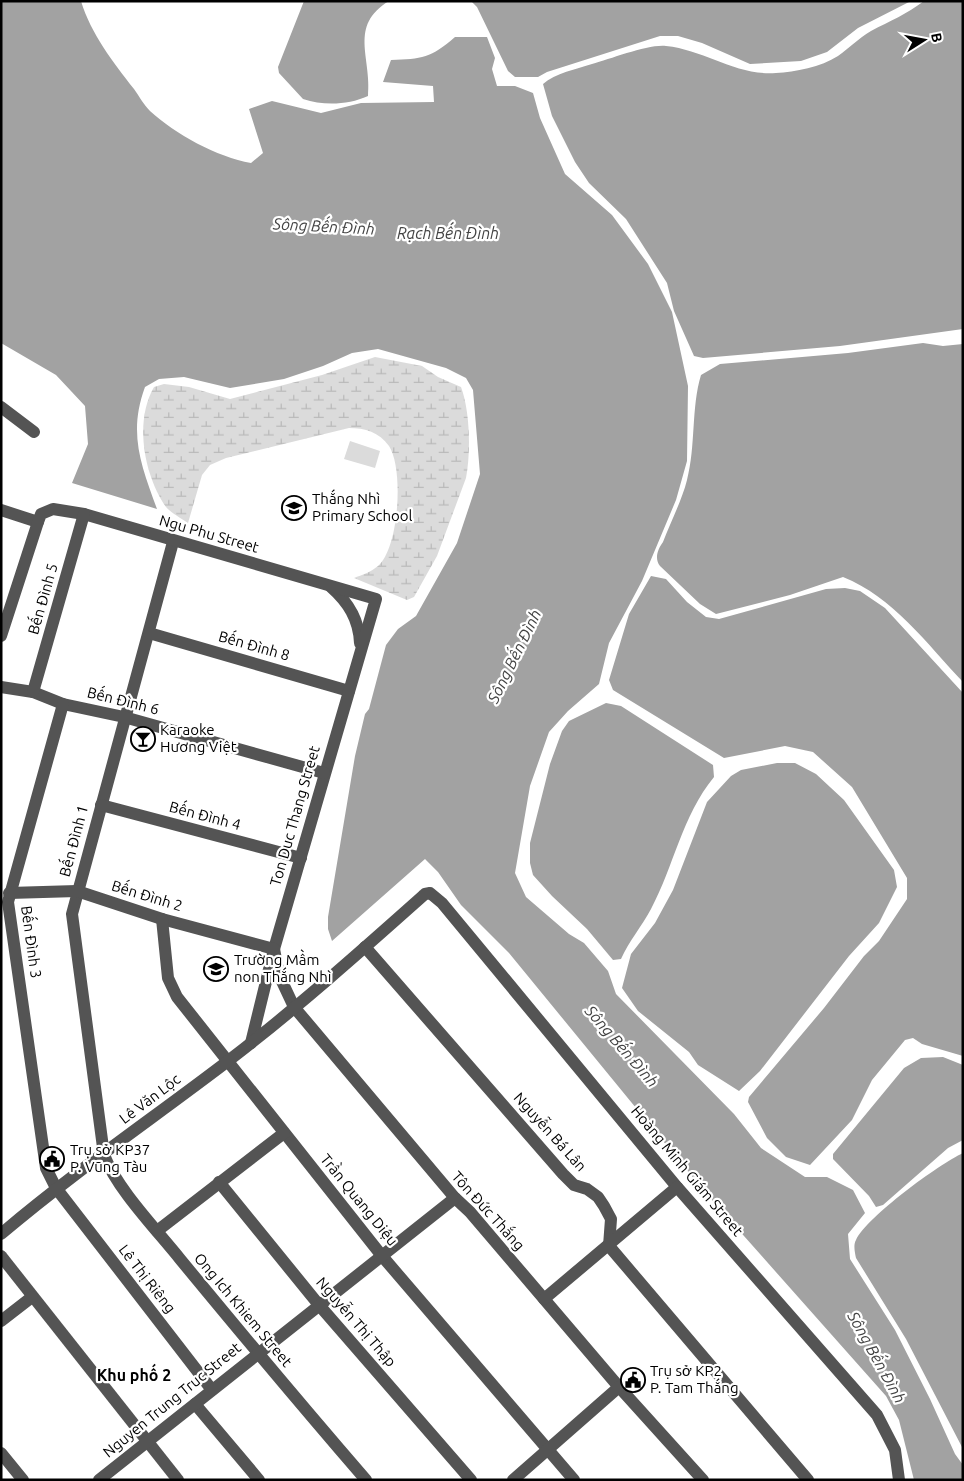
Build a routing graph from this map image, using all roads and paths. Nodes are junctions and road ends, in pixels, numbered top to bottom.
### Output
1 (1, 407) edge
2 (34, 432) dead end
3 (1, 510) edge
4 (84, 514) junction
5 (38, 522) junction
6 (173, 542) junction
7 (329, 586) junction
8 (376, 599) joint
9 (149, 633) junction
10 (1, 636) edge
11 (361, 650) junction
12 (1, 687) edge
13 (349, 691) junction
14 (33, 692) junction
15 (63, 704) junction
16 (124, 717) junction
17 (324, 773) junction
18 (101, 805) junction
19 (300, 858) junction
20 (77, 891) junction
21 (10, 893) junction
22 (430, 893) joint
23 (162, 919) junction
24 (365, 947) junction
25 (274, 949) junction
26 (294, 1007) junction
27 (251, 1043) junction
28 (228, 1060) junction
29 (284, 1133) junction
30 (104, 1155) junction
31 (219, 1182) junction
32 (677, 1187) junction
33 (56, 1188) junction
34 (454, 1198) junction
35 (157, 1231) junction
36 (1, 1234) edge
37 (609, 1246) junction
38 (1, 1256) edge
39 (382, 1256) junction
40 (32, 1298) junction
41 (544, 1299) junction
42 (319, 1305) junction
43 (1, 1321) edge
44 (257, 1353) junction
45 (619, 1387) junction
46 (212, 1390) junction
47 (195, 1404) junction
48 (148, 1441) junction
49 (549, 1450) junction
50 (1, 1453) edge
51 (22, 1480) edge
52 (99, 1480) edge
53 (178, 1480) edge
54 (259, 1480) edge
55 (366, 1480) edge
56 (471, 1480) edge
57 (513, 1480) edge
58 (574, 1480) edge
59 (703, 1480) edge
60 (808, 1480) edge
61 (899, 1480) edge

1 - 2 street
3 - 5 street
4 - 5 street, Ngu Phu Street
4 - 6 street, Ngu Phu Street
4 - 14 street, Bến Đình 5
5 - 10 street
6 - 7 street, Ngu Phu Street
6 - 9 street, Bến Đình 1
7 - 8 street, Ngu Phu Street
7 - 11 street
8 - 11 street, Ton Duc Thang Street
9 - 13 street, Bến Đình 8
9 - 16 street, Bến Đình 1
11 - 13 street, Ton Duc Thang Street
12 - 14 street, Bến Đình 6
13 - 17 street, Ton Duc Thang Street
14 - 15 street, Bến Đình 6
15 - 16 street, Bến Đình 6
15 - 21 street, Bến Đình 3
16 - 17 street, Bến Đình 6
16 - 18 street, Bến Đình 1
17 - 19 street, Ton Duc Thang Street
18 - 19 street, Bến Đình 4
18 - 20 street, Bến Đình 1
19 - 25 street, Ton Duc Thang Street
20 - 21 street, Bến Đình 2
20 - 23 street, Bến Đình 2
20 - 30 street, Bến Đình 1
21 - 33 street, Bến Đình 3
22 - 24 street, Lê Văn Lộc
22 - 32 street, Hoàng Minh Giám Street
23 - 25 street, Bến Đình 2
23 - 28 street, Trần Quang Diệu
24 - 26 street, Lê Văn Lộc
24 - 37 street, Nguyễn Bá Lân
25 - 26 street, Tôn Đức Thắng
25 - 27 street, Ton Duc Thang Street
26 - 27 street, Lê Văn Lộc
26 - 34 street, Tôn Đức Thắng
27 - 28 street, Lê Văn Lộc
28 - 29 street, Trần Quang Diệu
28 - 30 street, Lê Văn Lộc
29 - 31 street
29 - 39 street, Trần Quang Diệu
30 - 33 street, Lê Văn Lộc
30 - 35 street, Ong Ich Khiem Street
31 - 35 street
31 - 42 street, Nguyễn Thị Thập
32 - 37 street
32 - 61 street, Hoàng Minh Giám Street
33 - 36 street, Lê Văn Lộc
33 - 46 street, Lê Thị Riêng
34 - 39 street, Nguyen Trung Truc Street
34 - 41 street, Tôn Đức Thắng
35 - 44 street, Ong Ich Khiem Street
37 - 41 street
37 - 60 street
38 - 40 street
39 - 42 street, Nguyen Trung Truc Street
39 - 49 street, Trần Quang Diệu
40 - 43 street
40 - 48 street
41 - 45 street, Tôn Đức Thắng
42 - 44 street, Nguyen Trung Truc Street
42 - 56 street, Nguyễn Thị Thập
44 - 46 street, Nguyen Trung Truc Street
44 - 55 street, Ong Ich Khiem Street
45 - 49 street
45 - 59 street, Tôn Đức Thắng
46 - 47 street, Nguyen Trung Truc Street
47 - 48 street, Nguyen Trung Truc Street
47 - 54 street
48 - 52 street, Nguyen Trung Truc Street
48 - 53 street
49 - 57 street
49 - 58 street, Trần Quang Diệu
50 - 51 street

